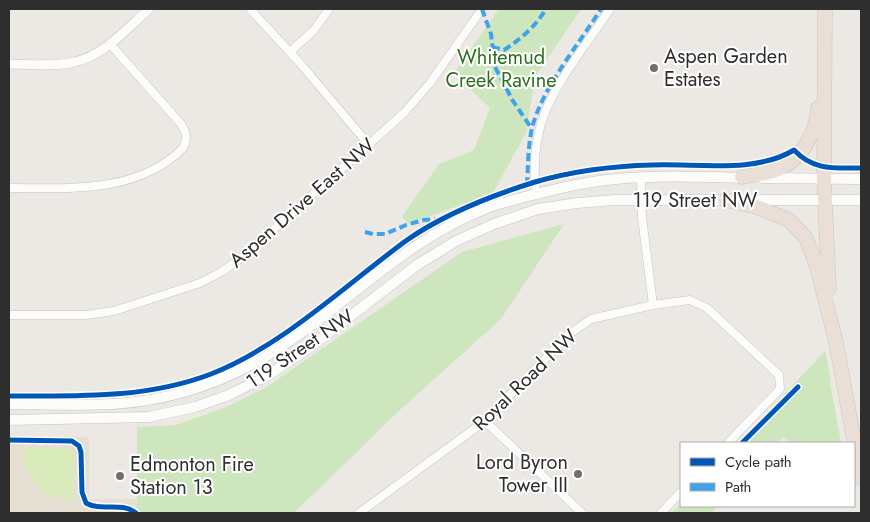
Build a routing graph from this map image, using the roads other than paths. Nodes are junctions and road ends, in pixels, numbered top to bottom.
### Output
1 (149, 9) edge
2 (250, 9) edge
3 (329, 9) edge
4 (482, 9) edge
5 (610, 9) edge
6 (826, 9) edge
7 (825, 30) junction
8 (110, 44) junction
9 (290, 52) junction
10 (9, 64) edge
11 (369, 145) junction
12 (641, 178) junction
13 (742, 178) junction
14 (824, 179) junction
15 (859, 179) edge
16 (9, 188) edge
17 (536, 194) junction
18 (825, 199) junction
19 (641, 200) junction
20 (725, 200) junction
21 (857, 200) edge
22 (538, 209) junction
23 (653, 305) junction
24 (9, 315) edge
25 (836, 342) junction
26 (9, 404) edge
27 (9, 420) edge
28 (486, 421) junction
29 (729, 442) edge
30 (854, 442) edge
31 (855, 445) edge
32 (861, 478) edge
33 (680, 493) edge
34 (359, 513) edge
35 (582, 513) edge
36 (661, 513) edge

1 - 8 street
2 - 9 street
3 - 9 street
4 - 11 street, Aspen Drive East NW
5 - 17 street
6 - 7 highway
7 - 13 highway
7 - 14 highway
8 - 10 street
8 - 16 street
9 - 11 street
11 - 24 street, Aspen Drive East NW
12 - 13 main road, 119 Street NW
12 - 17 main road, 119 Street NW
12 - 19 street
13 - 14 main road, 119 Street NW
14 - 15 main road, 119 Street NW
14 - 18 highway
17 - 22 street
17 - 26 main road, 119 Street NW
18 - 20 main road, 119 Street NW
18 - 21 main road, 119 Street NW
18 - 25 highway
19 - 20 main road, 119 Street NW
19 - 22 main road, 119 Street NW
19 - 23 street
20 - 25 highway
22 - 27 main road, 119 Street NW
23 - 28 street, Royal Road NW
23 - 29 street, Royal Road NW
25 - 30 highway
28 - 34 street, Royal Road NW
28 - 35 street
31 - 32 highway
33 - 36 street

